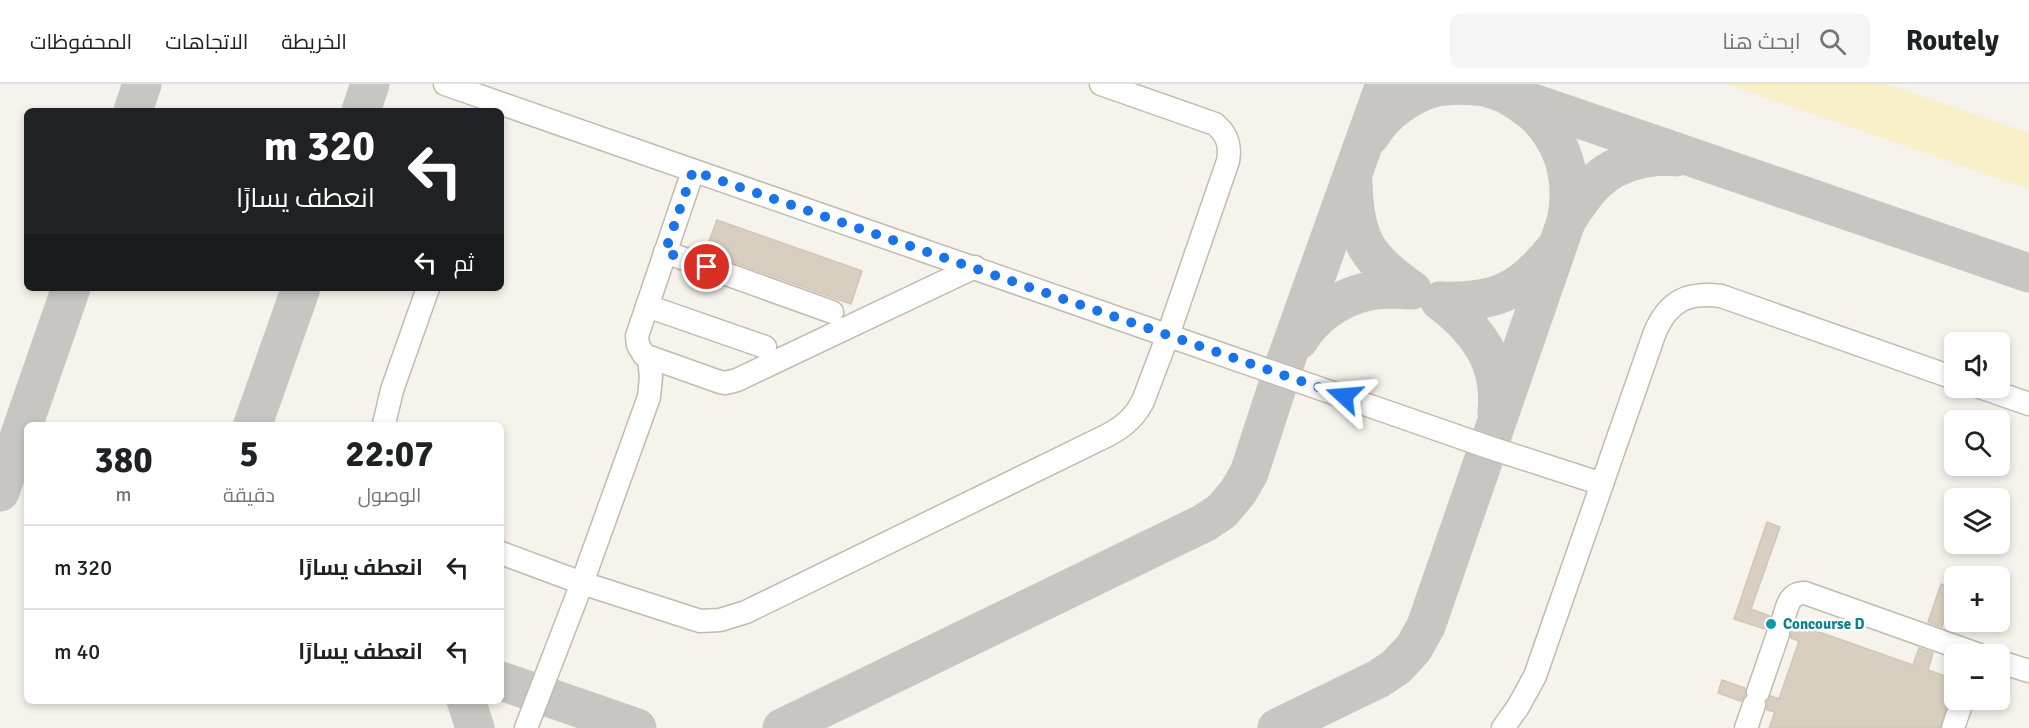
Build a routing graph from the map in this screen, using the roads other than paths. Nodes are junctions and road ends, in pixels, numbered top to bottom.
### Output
1 (445, 84) edge
2 (1101, 84) edge
3 (494, 98) edge
4 (693, 171) junction
5 (665, 252) junction
6 (975, 267) junction
7 (427, 291) edge
8 (647, 306) junction
9 (832, 312) dead end
10 (1168, 335) junction
11 (765, 347) dead end
12 (649, 358) junction
13 (681, 369) junction
14 (1944, 375) edge
15 (650, 397) junction
16 (2010, 397) edge
17 (2029, 404) edge
18 (384, 422) edge
19 (1602, 484) junction
20 (504, 554) edge
21 (582, 583) junction
22 (1949, 644) edge
23 (2010, 665) edge
24 (2029, 672) edge
25 (1959, 710) edge
26 (526, 728) edge
27 (1503, 728) edge
28 (1746, 728) edge
29 (1953, 728) edge

1 - 3 lane
2 - 10 lane
3 - 4 lane
4 - 5 lane
4 - 6 lane
5 - 8 lane
5 - 9 lane
6 - 10 lane
6 - 13 lane
7 - 18 lane
8 - 11 lane
8 - 12 lane
10 - 19 lane
10 - 21 lane
12 - 13 lane
12 - 15 lane
13 - 15 lane
14 - 19 lane
15 - 21 lane
16 - 17 lane
19 - 27 lane
20 - 21 lane
21 - 26 lane
22 - 28 lane
23 - 24 lane
25 - 29 lane

